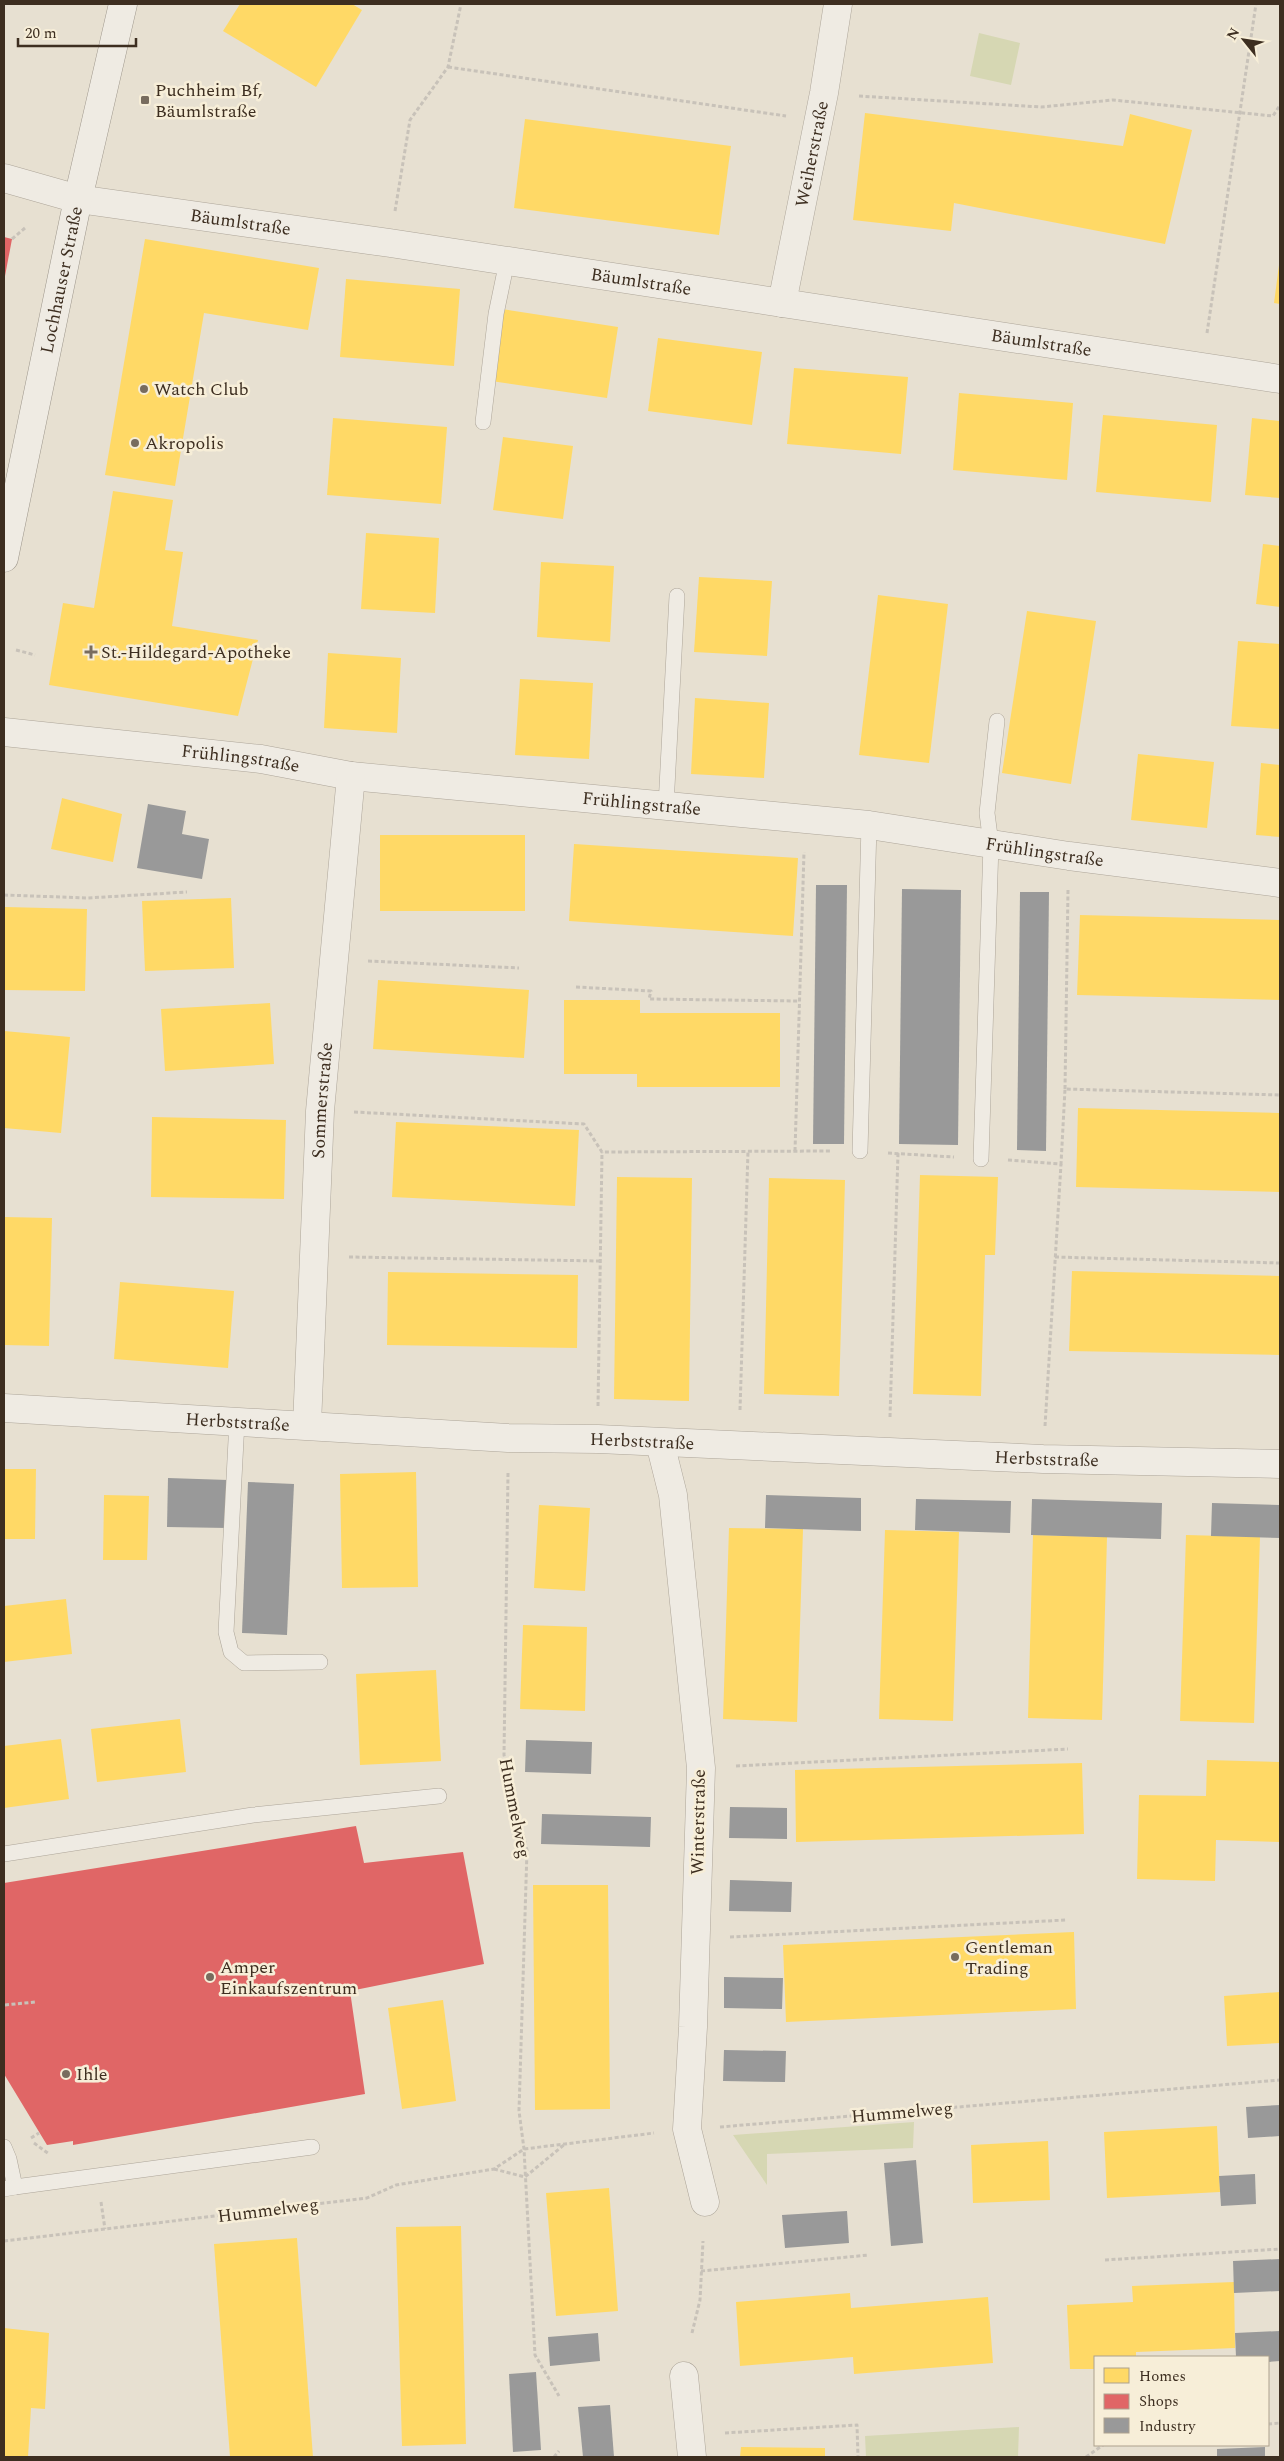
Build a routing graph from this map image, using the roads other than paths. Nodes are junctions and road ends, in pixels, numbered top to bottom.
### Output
1 (123, 4) edge
2 (838, 4) edge
3 (4, 178) edge
4 (78, 199) junction
5 (507, 261) junction
6 (782, 303) junction
7 (1280, 379) edge
8 (483, 422) dead end
9 (4, 558) edge
10 (677, 596) dead end
11 (997, 721) dead end
12 (4, 732) edge
13 (351, 776) junction
14 (666, 806) junction
15 (869, 825) junction
16 (991, 844) junction
17 (1280, 883) edge
18 (860, 1151) road end
19 (981, 1159) road end
20 (4, 1408) edge
21 (237, 1421) junction
22 (308, 1425) junction
23 (660, 1442) junction
24 (1280, 1464) edge
25 (320, 1662) dead end
26 (439, 1796) dead end
27 (4, 1854) edge
28 (4, 2147) edge
29 (312, 2147) dead end
30 (9, 2188) edge
31 (705, 2202) dead end
32 (684, 2376) dead end
33 (692, 2457) edge

1 - 4 street, Lochhauser Straße
2 - 6 street, Weiherstraße
3 - 4 street, Bäumlstraße
4 - 5 street, Bäumlstraße
4 - 9 street, Lochhauser Straße
5 - 6 street, Bäumlstraße
5 - 8 lane
6 - 7 street, Bäumlstraße
10 - 14 lane
11 - 16 lane
12 - 13 street, Frühlingstraße
13 - 14 street, Frühlingstraße
13 - 22 street, Sommerstraße
14 - 15 street, Frühlingstraße
15 - 16 street, Frühlingstraße
15 - 18 lane
16 - 17 street, Frühlingstraße
16 - 19 lane
20 - 21 street, Herbststraße
21 - 22 street, Herbststraße
21 - 25 lane
22 - 23 street, Herbststraße
23 - 24 street, Herbststraße
23 - 31 street, Winterstraße
26 - 27 lane
28 - 30 lane
29 - 30 lane
32 - 33 street

